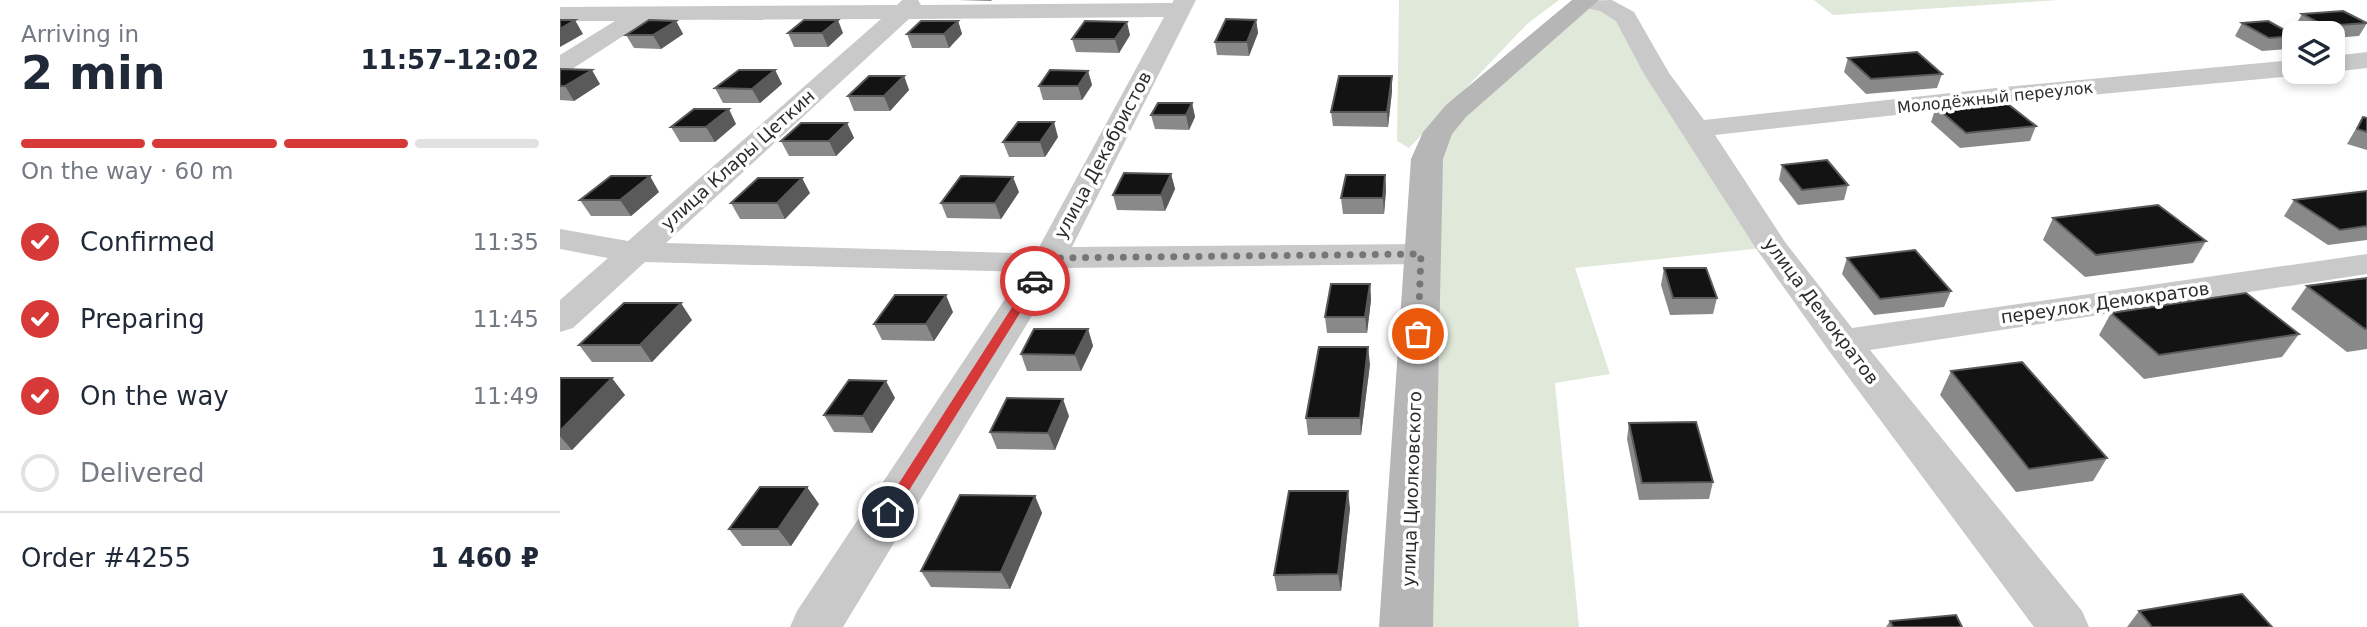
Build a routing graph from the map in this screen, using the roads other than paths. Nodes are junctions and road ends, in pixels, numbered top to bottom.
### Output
1 (666, 0) edge
2 (1586, 1) edge
3 (1182, 5) edge
4 (909, 6) edge
5 (560, 13) edge
6 (645, 13) junction
7 (2367, 60) edge
8 (2345, 63) edge
9 (560, 66) edge
10 (2282, 69) edge
11 (1696, 129) junction
12 (560, 239) edge
13 (635, 252) junction
14 (1421, 254) junction
15 (1050, 258) junction
16 (2367, 264) edge
17 (560, 320) edge
18 (1842, 342) junction
19 (814, 627) edge
20 (1406, 627) edge
21 (2064, 627) edge

1 - 6 street
2 - 11 street, улица Демократов
2 - 14 main road, улица Циолковского
3 - 4 street
3 - 15 street, улица Декабристов
4 - 6 street
4 - 13 street, улица Клары Цеткин
5 - 6 street
6 - 9 street
7 - 8 street
10 - 11 street, Молодёжный переулок
11 - 18 street, улица Демократов
12 - 13 street
13 - 15 street
13 - 17 street, улица Клары Цеткин
14 - 15 street
14 - 20 main road, улица Циолковского
15 - 19 street, улица Декабристов
16 - 18 street, переулок Демократов
18 - 21 street, улица Демократов

